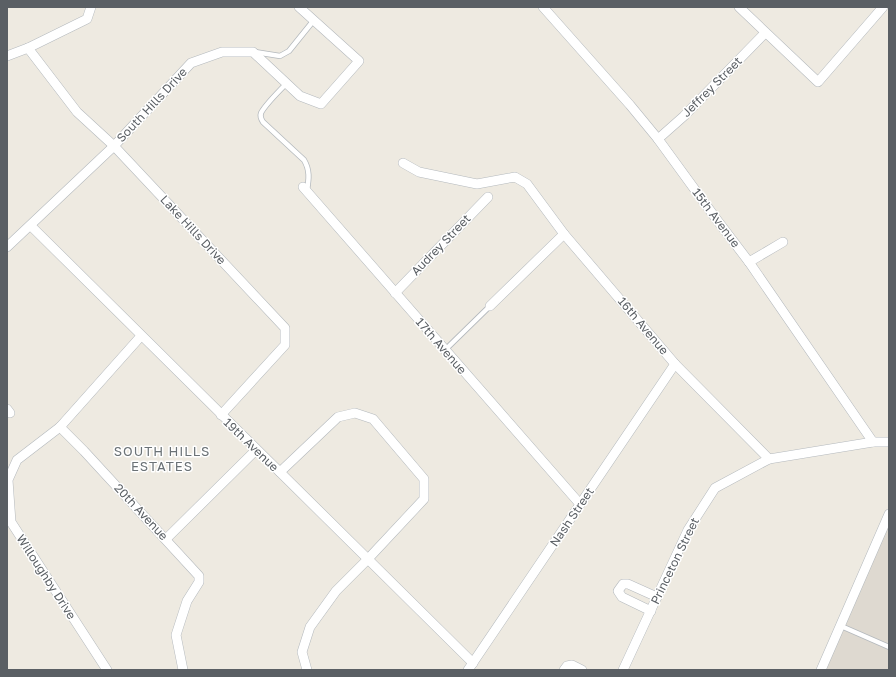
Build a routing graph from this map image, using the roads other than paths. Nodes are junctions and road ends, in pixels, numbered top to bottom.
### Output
1 (91, 7) edge
2 (299, 7) edge
3 (556, 7) edge
4 (739, 7) edge
5 (884, 7) edge
6 (546, 11) edge
7 (314, 20) junction
8 (765, 33) junction
9 (28, 48) junction
10 (253, 52) junction
11 (7, 56) edge
12 (287, 83) junction
13 (658, 139) junction
14 (114, 146) junction
15 (403, 163) dead end
16 (304, 190) joint
17 (488, 197) dead end
18 (31, 226) junction
19 (564, 234) junction
20 (783, 242) dead end
21 (7, 247) edge
22 (749, 262) junction
23 (395, 293) junction
24 (490, 306) joint
25 (141, 336) junction
26 (445, 350) junction
27 (675, 364) junction
28 (221, 415) junction
29 (60, 427) junction
30 (873, 442) junction
31 (889, 442) edge
32 (256, 450) junction
33 (769, 459) junction
34 (280, 472) junction
35 (580, 504) junction
36 (889, 514) edge
37 (166, 540) junction
38 (367, 560) junction
39 (657, 597) junction
40 (651, 611) junction
41 (841, 626) junction
42 (889, 647) edge
43 (470, 667) edge
44 (107, 670) edge
45 (183, 670) edge
46 (307, 670) edge
47 (564, 670) edge
48 (582, 670) edge
49 (623, 670) edge
50 (820, 670) edge

1 - 9 street
2 - 7 street
3 - 6 street
4 - 8 street
5 - 8 street
6 - 13 street, 15th Avenue
7 - 10 lane
7 - 12 street
8 - 13 street, Jeffrey Street
9 - 11 street
9 - 14 street, Lake Hills Drive
10 - 12 street
10 - 14 street, South Hills Drive
12 - 16 lane
13 - 22 street, 15th Avenue
14 - 18 street, South Hills Drive
14 - 28 street, Lake Hills Drive
15 - 19 street, 16th Avenue
16 - 23 street, 17th Avenue
17 - 23 street, Audrey Street
18 - 21 street, South Hills Drive
18 - 25 street, 19th Avenue
19 - 24 street
19 - 27 street, 16th Avenue
20 - 22 street
22 - 30 street, 15th Avenue
23 - 26 street, 17th Avenue
24 - 26 lane
25 - 28 street, 19th Avenue
25 - 29 street, Willoughby Drive
26 - 35 street, 17th Avenue
27 - 33 street, 16th Avenue
27 - 35 street, Nash Street
28 - 32 street, 19th Avenue
29 - 37 street, 20th Avenue
29 - 44 street, Willoughby Drive
30 - 31 street, Princeton Street
30 - 33 street, Princeton Street
32 - 34 street, 19th Avenue
32 - 37 street
33 - 39 street, Princeton Street
34 - 38 street, 19th Avenue
34 - 38 street
35 - 43 street, Nash Street
36 - 41 street
37 - 45 street, 20th Avenue
38 - 43 street, 19th Avenue
38 - 46 street
39 - 40 street, Princeton Street
39 - 40 street
40 - 49 street, Princeton Street
41 - 42 lane
41 - 50 street
47 - 48 street

